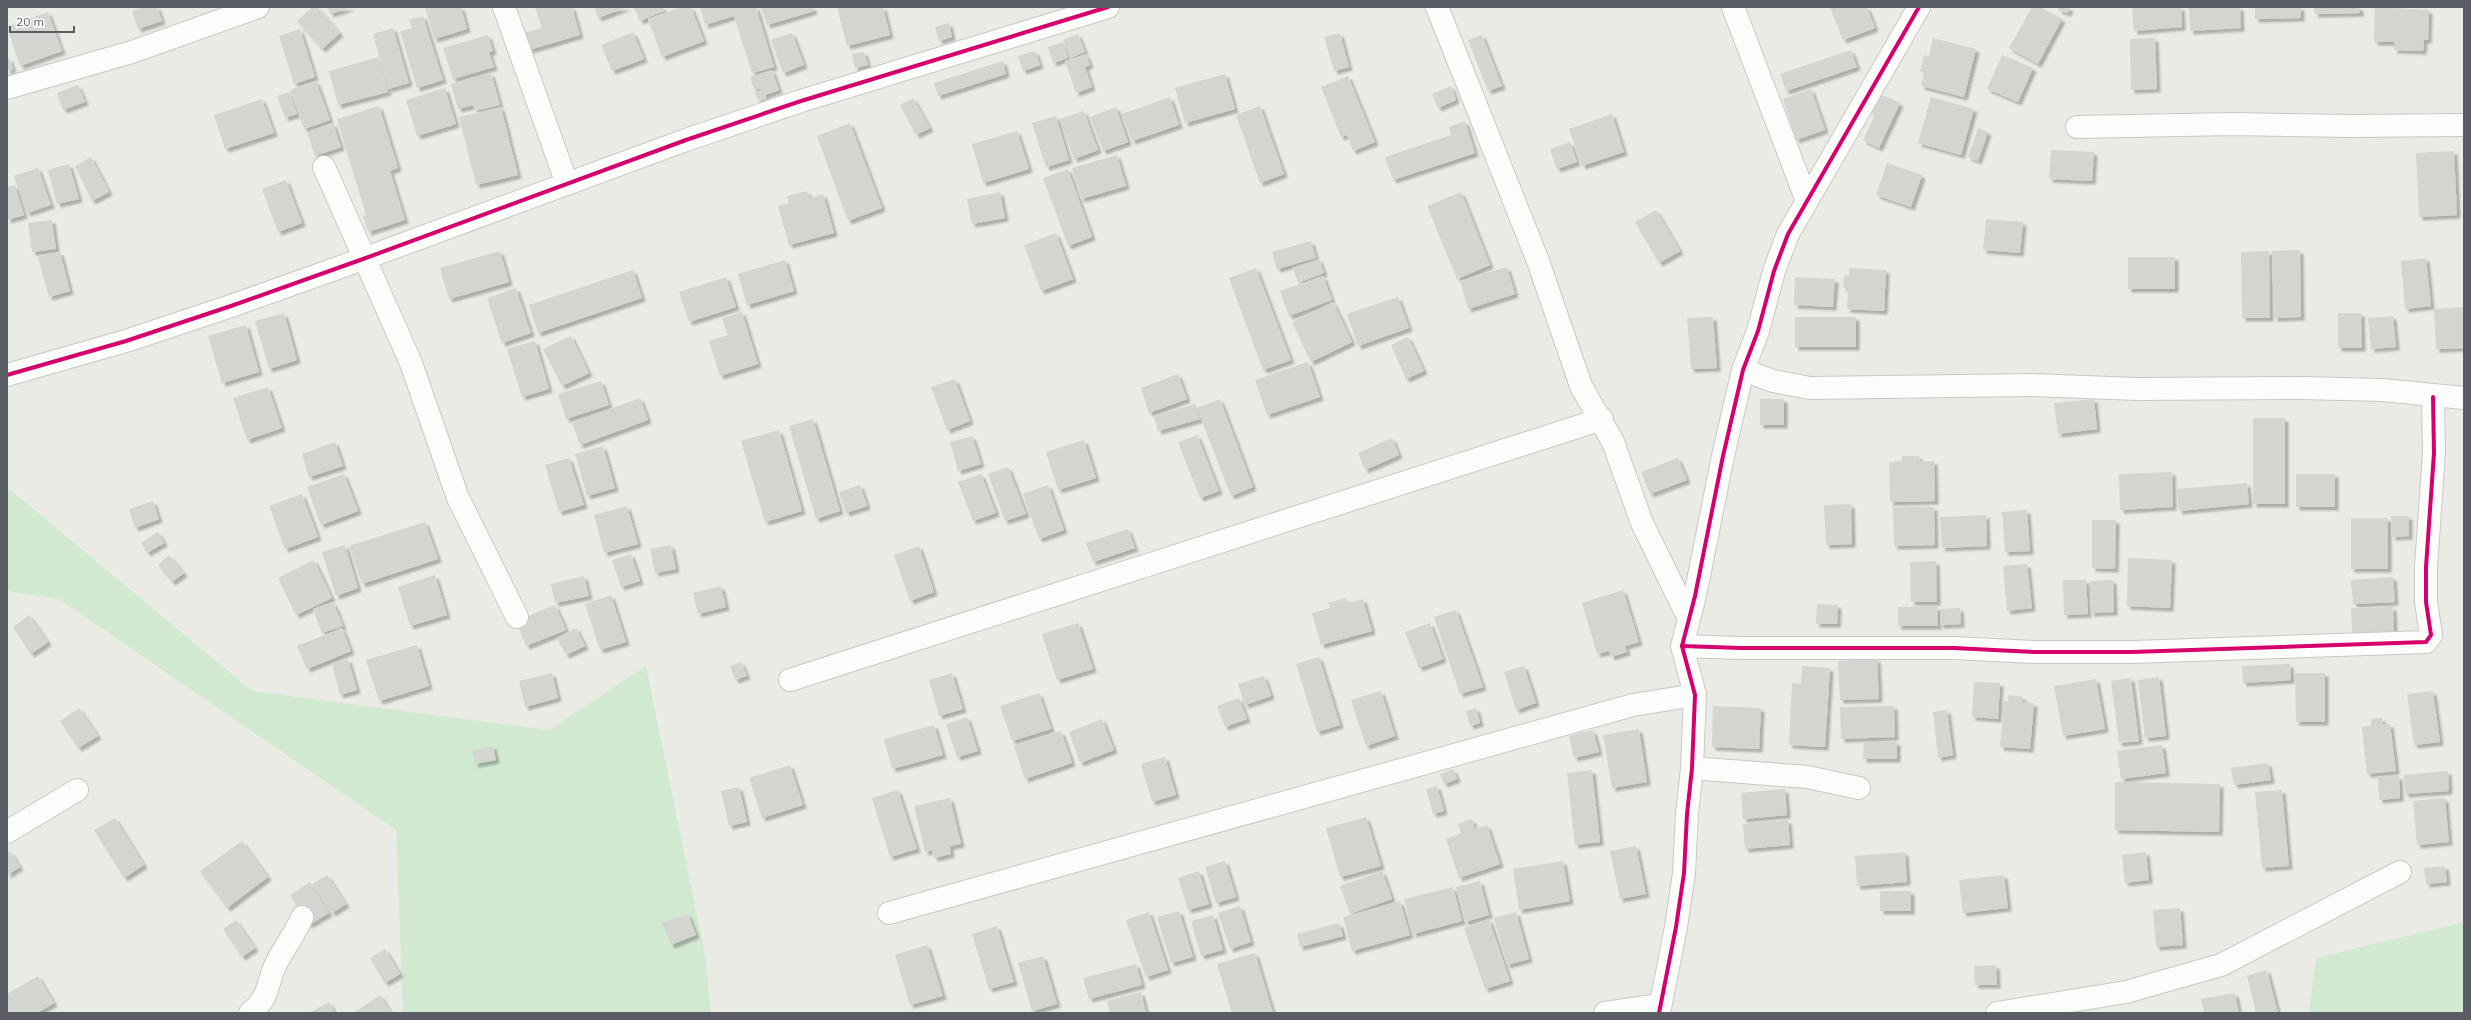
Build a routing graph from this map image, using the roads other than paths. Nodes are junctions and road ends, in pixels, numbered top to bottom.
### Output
1 (258, 7) edge
2 (504, 7) edge
3 (1108, 7) edge
4 (1436, 7) edge
5 (1733, 7) edge
6 (1919, 7) edge
7 (7, 88) edge
8 (2464, 125) edge
9 (2077, 127) dead end
10 (324, 167) dead end
11 (567, 184) junction
12 (1807, 200) junction
13 (363, 260) junction
14 (1743, 370) junction
15 (7, 375) edge
16 (2433, 397) junction
17 (2464, 398) edge
18 (1602, 419) junction
19 (517, 617) dead end
20 (1688, 617) junction
21 (1682, 646) junction
22 (790, 680) dead end
23 (1695, 695) junction
24 (1692, 768) junction
25 (1859, 788) dead end
26 (77, 790) dead end
27 (7, 832) edge
28 (2400, 872) dead end
29 (889, 913) dead end
30 (302, 917) dead end
31 (1660, 1009) edge
32 (250, 1013) edge
33 (1605, 1013) edge
34 (1997, 1013) edge

1 - 7 street
2 - 11 street
3 - 11 street
4 - 18 street
5 - 12 street
6 - 12 street
8 - 9 street
10 - 13 street
11 - 13 street
12 - 14 street
13 - 15 street
13 - 19 street
14 - 16 street
14 - 20 street
16 - 17 street
16 - 21 street
18 - 20 street
18 - 22 street
20 - 21 street
21 - 23 street
23 - 24 street
23 - 29 street
24 - 25 street
24 - 31 street
26 - 27 street
28 - 34 street
30 - 32 street
31 - 33 street

